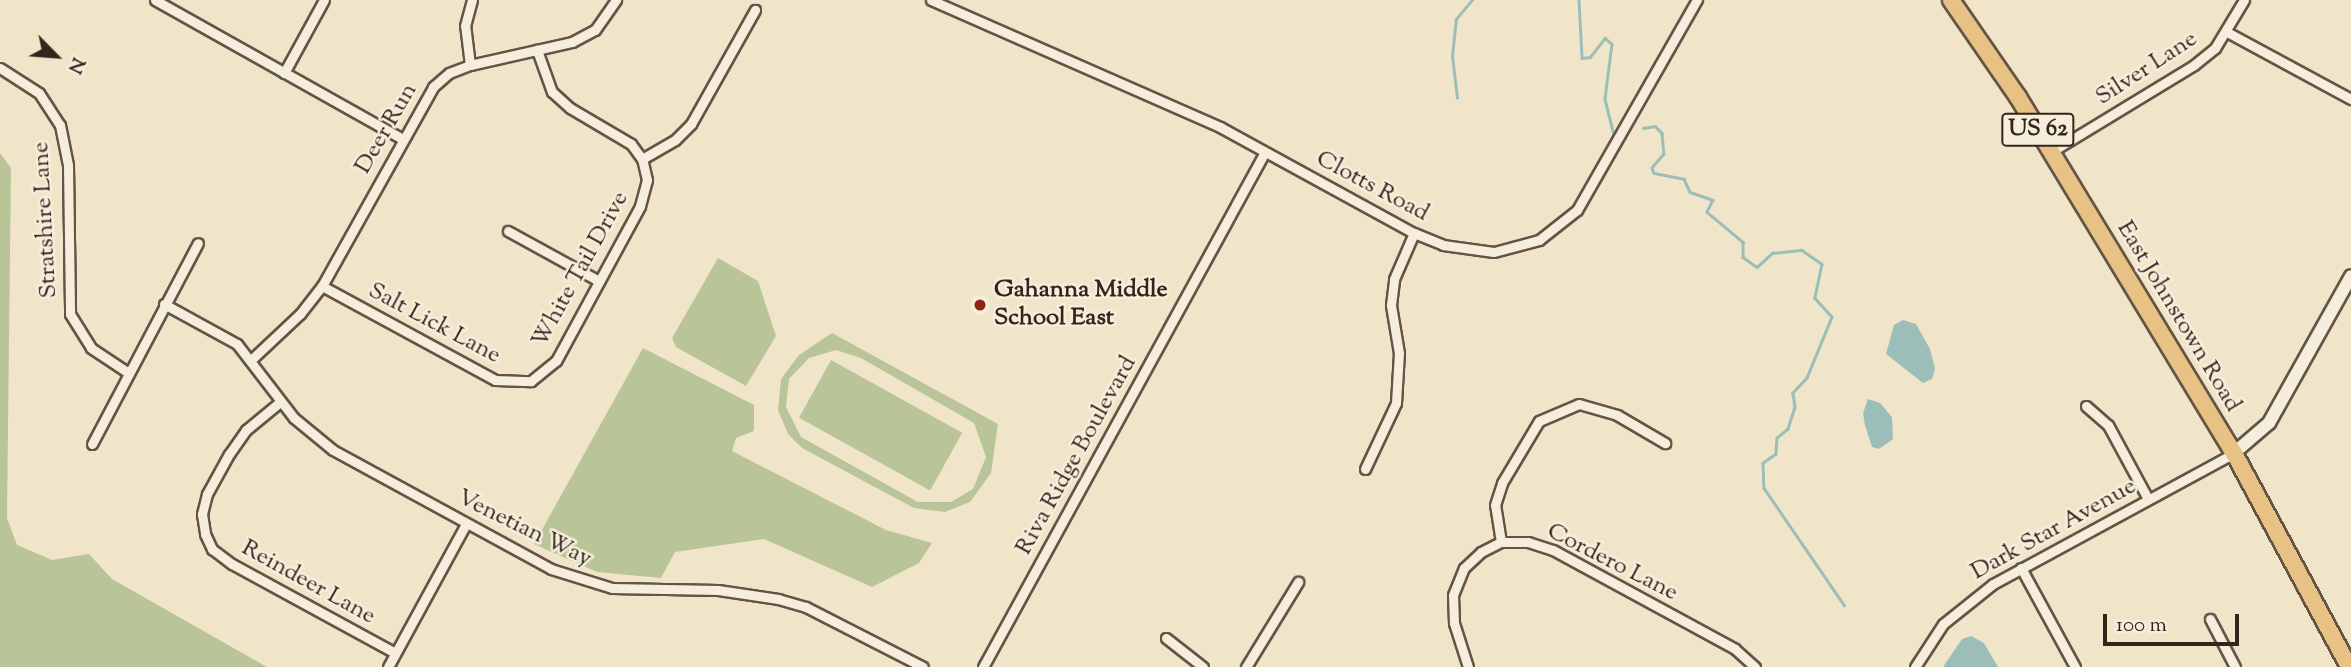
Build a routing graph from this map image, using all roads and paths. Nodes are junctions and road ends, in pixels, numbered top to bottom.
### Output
1 (155, 0) edge
2 (324, 0) edge
3 (472, 0) edge
4 (616, 0) edge
5 (931, 0) edge
6 (1698, 0) edge
7 (1951, 0) edge
8 (2244, 0) edge
9 (174, 5) edge
10 (755, 10) dead end
11 (2227, 32) junction
12 (537, 50) junction
13 (470, 65) junction
14 (0, 68) edge
15 (285, 73) junction
16 (2351, 99) edge
17 (402, 139) junction
18 (1265, 152) junction
19 (2051, 152) junction
20 (642, 159) junction
21 (508, 231) dead end
22 (1414, 233) junction
23 (198, 243) dead end
24 (2351, 276) edge
25 (599, 281) junction
26 (322, 286) junction
27 (164, 304) junction
28 (252, 359) junction
29 (127, 372) junction
30 (531, 381) joint
31 (280, 402) junction
32 (2086, 406) dead end
33 (1665, 443) dead end
34 (92, 444) dead end
35 (2234, 453) junction
36 (1365, 469) dead end
37 (2148, 499) junction
38 (466, 524) junction
39 (1501, 542) junction
40 (2021, 568) junction
41 (1298, 582) dead end
42 (2210, 619) dead end
43 (1166, 638) dead end
44 (395, 653) junction
45 (388, 667) edge
46 (923, 667) edge
47 (983, 667) edge
48 (1203, 667) edge
49 (1246, 667) edge
50 (1468, 667) edge
51 (1755, 667) edge
52 (1915, 667) edge
53 (2076, 667) edge
54 (2235, 667) edge
55 (2349, 667) edge

1 - 9 street
2 - 15 street
3 - 13 street
4 - 12 street, Deer Run
5 - 18 street, Clotts Road
6 - 22 street, Clotts Road
7 - 19 highway, East Johnstown Road / US 62
8 - 11 street, Silver Lane
9 - 15 street
10 - 20 street
11 - 16 street
11 - 19 street, Silver Lane
12 - 13 street, Deer Run
12 - 20 street
13 - 17 street, Deer Run
14 - 29 street, Stratshire Lane
15 - 17 street
17 - 26 street, Deer Run
18 - 22 street, Clotts Road
18 - 47 street, Riva Ridge Boulevard
19 - 35 highway, East Johnstown Road / US 62
20 - 25 street, White Tail Drive
21 - 25 street
22 - 36 street
23 - 27 street
24 - 35 street
25 - 30 street, White Tail Drive
26 - 28 street, Deer Run
26 - 30 street, Salt Lick Lane
27 - 28 street, Venetian Way
27 - 29 street
28 - 31 street, Venetian Way
29 - 34 street
31 - 38 street, Venetian Way
31 - 44 street, Reindeer Lane
32 - 37 street
33 - 39 street
35 - 37 street, Dark Star Avenue
35 - 55 highway, East Johnstown Road / US 62
37 - 40 street, Dark Star Avenue
38 - 44 street
38 - 46 street, Venetian Way
39 - 50 street
39 - 51 street, Cordero Lane
40 - 52 street, Dark Star Avenue
40 - 53 street
41 - 49 street
42 - 54 street
43 - 48 street
44 - 45 street

